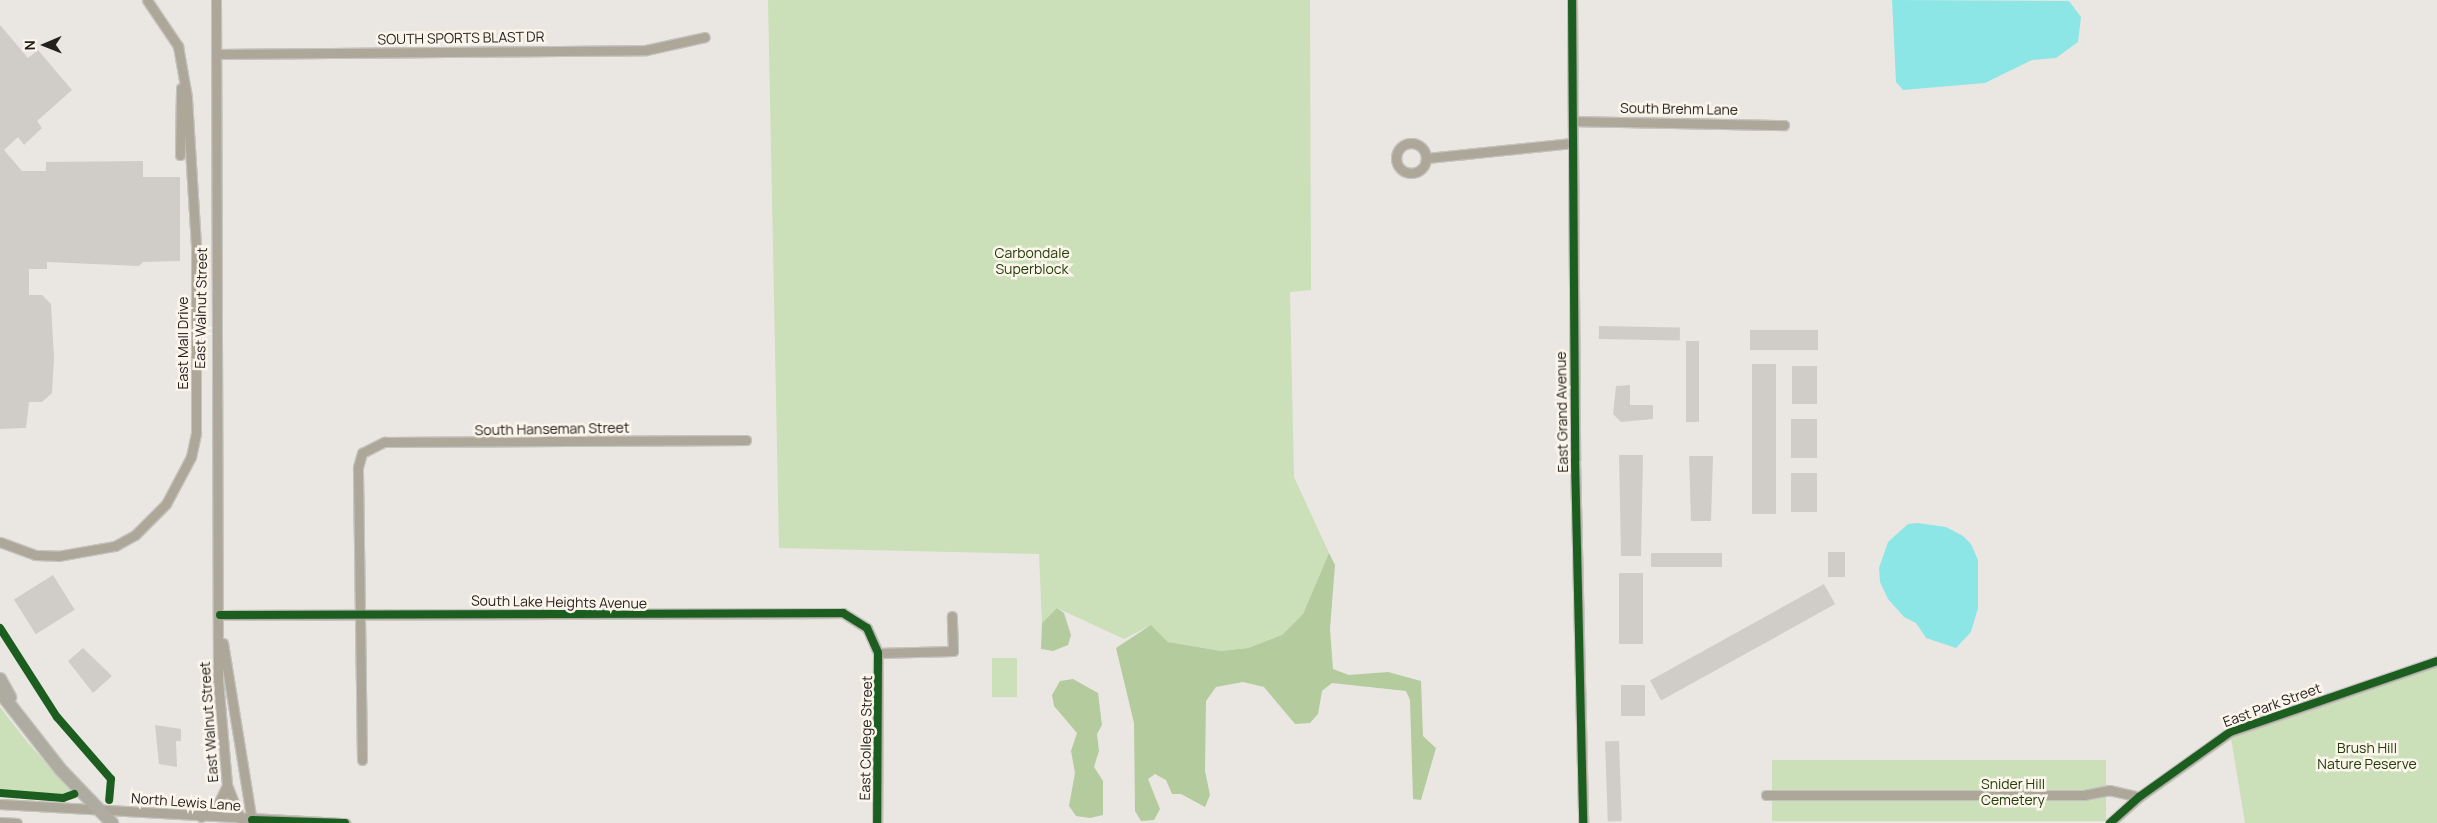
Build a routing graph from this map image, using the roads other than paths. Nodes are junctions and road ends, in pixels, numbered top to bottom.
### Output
1 (147, 0) edge
2 (216, 0) edge
3 (1572, 0) edge
4 (705, 38) dead end
5 (216, 54) junction
6 (182, 58) junction
7 (1573, 121) junction
8 (1784, 124) dead end
9 (1572, 143) junction
10 (180, 155) dead end
11 (1427, 158) dead end
12 (746, 440) dead end
13 (0, 542) edge
14 (361, 613) junction
15 (220, 615) junction
16 (952, 616) dead end
17 (878, 652) junction
18 (2437, 662) edge
19 (0, 679) edge
20 (0, 692) edge
21 (20, 717) junction
22 (362, 760) dead end
23 (227, 786) junction
24 (1766, 795) dead end
25 (2139, 797) junction
26 (0, 804) edge
27 (100, 810) junction
28 (201, 817) junction
29 (240, 821) edge
30 (0, 822) edge
31 (252, 822) edge
32 (17, 823) edge
33 (112, 823) edge
34 (345, 823) edge
35 (877, 823) edge
36 (1583, 823) edge
37 (2110, 823) edge

1 - 6 street, East Mall Drive
2 - 5 street, East Walnut Street
3 - 7 street, East Grand Avenue
4 - 5 street, SOUTH SPORTS BLAST DR
5 - 15 street, East Walnut Street
6 - 10 street
6 - 13 street, East Mall Drive
7 - 8 street, South Brehm Lane
7 - 9 street, East Grand Avenue
9 - 11 street
9 - 36 street, East Grand Avenue
12 - 14 street, South Hanseman Street
14 - 15 street, South Lake Heights Avenue
14 - 17 street, South Lake Heights Avenue
14 - 22 street
15 - 23 street, East Walnut Street
15 - 31 street, East Walnut Street
16 - 17 street
17 - 35 street, East College Street
18 - 25 street, East Park Street
19 - 21 highway
20 - 21 highway
21 - 27 highway
23 - 28 street
23 - 29 street, East Walnut Street
24 - 25 street
25 - 37 street, East Park Street
26 - 27 street, North Lewis Lane
27 - 28 street, North Lewis Lane
27 - 33 highway
28 - 29 street, North Lewis Lane
29 - 31 street, North Lewis Lane
30 - 32 street
31 - 34 street, North Lewis Lane

